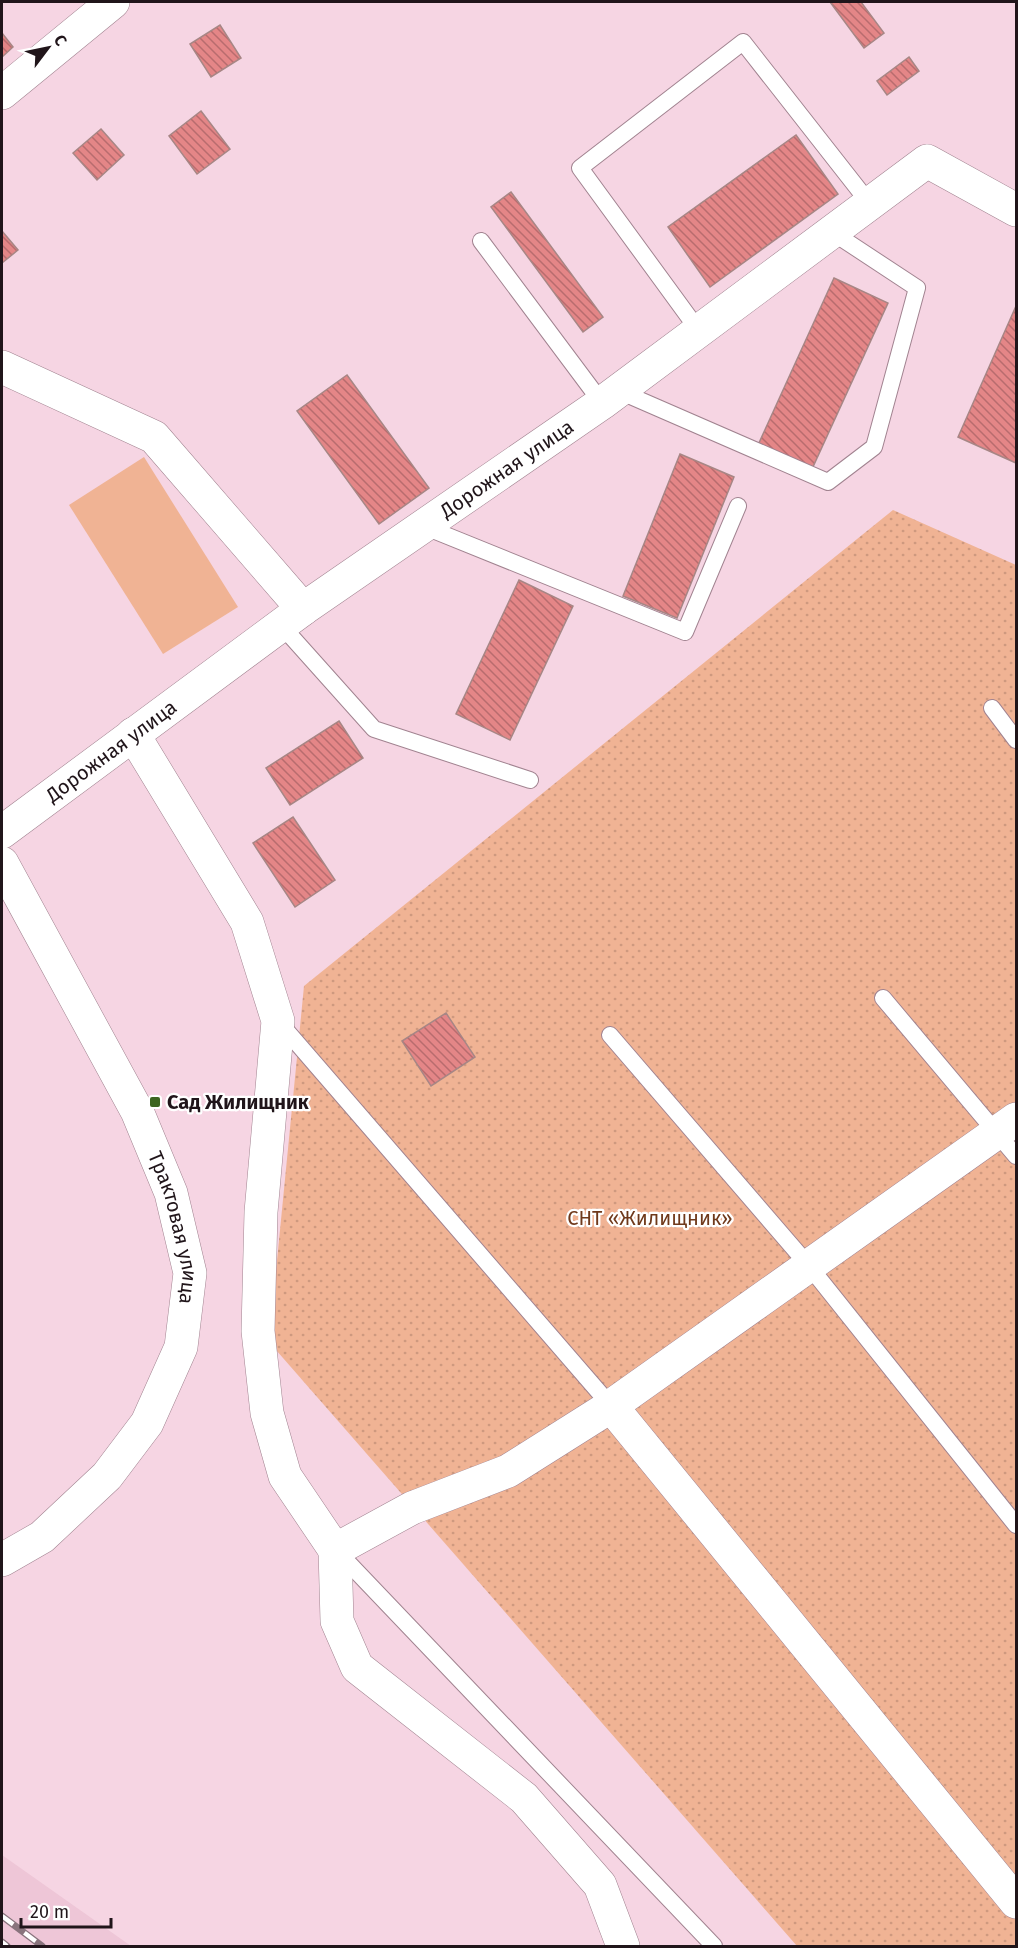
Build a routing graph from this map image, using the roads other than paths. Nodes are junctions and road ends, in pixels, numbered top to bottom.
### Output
1 (113, 2) edge
2 (2, 93) edge
3 (870, 204) junction
4 (1017, 210) edge
5 (832, 232) junction
6 (481, 241) dead end
7 (699, 331) junction
8 (2, 367) edge
9 (611, 397) junction
10 (738, 506) dead end
11 (423, 526) junction
12 (292, 617) junction
13 (992, 708) dead end
14 (133, 734) junction
15 (1017, 740) edge
16 (530, 780) dead end
17 (2, 832) edge
18 (2, 863) edge
19 (883, 998) dead end
20 (278, 1021) junction
21 (610, 1035) dead end
22 (1011, 1136) edge
23 (809, 1266) junction
24 (611, 1406) junction
25 (1017, 1525) edge
26 (335, 1550) junction
27 (2, 1560) edge
28 (1017, 1902) edge
29 (623, 1947) edge
30 (714, 1947) edge

1 - 2 street
3 - 4 street, Дорожная улица
3 - 5 street, Дорожная улица
3 - 7 lane
5 - 7 street, Дорожная улица
5 - 9 lane
6 - 9 lane
7 - 9 street, Дорожная улица
8 - 12 street
9 - 11 street, Дорожная улица
10 - 11 lane
11 - 12 street, Дорожная улица
12 - 14 street, Дорожная улица
12 - 16 lane
13 - 15 lane
14 - 17 street, Дорожная улица
14 - 20 street
18 - 27 street, Трактовая улица
19 - 22 lane
20 - 24 lane
20 - 26 street
21 - 23 lane
22 - 23 street
23 - 24 street
23 - 25 lane
24 - 26 street
24 - 28 street
26 - 29 street
26 - 30 lane

